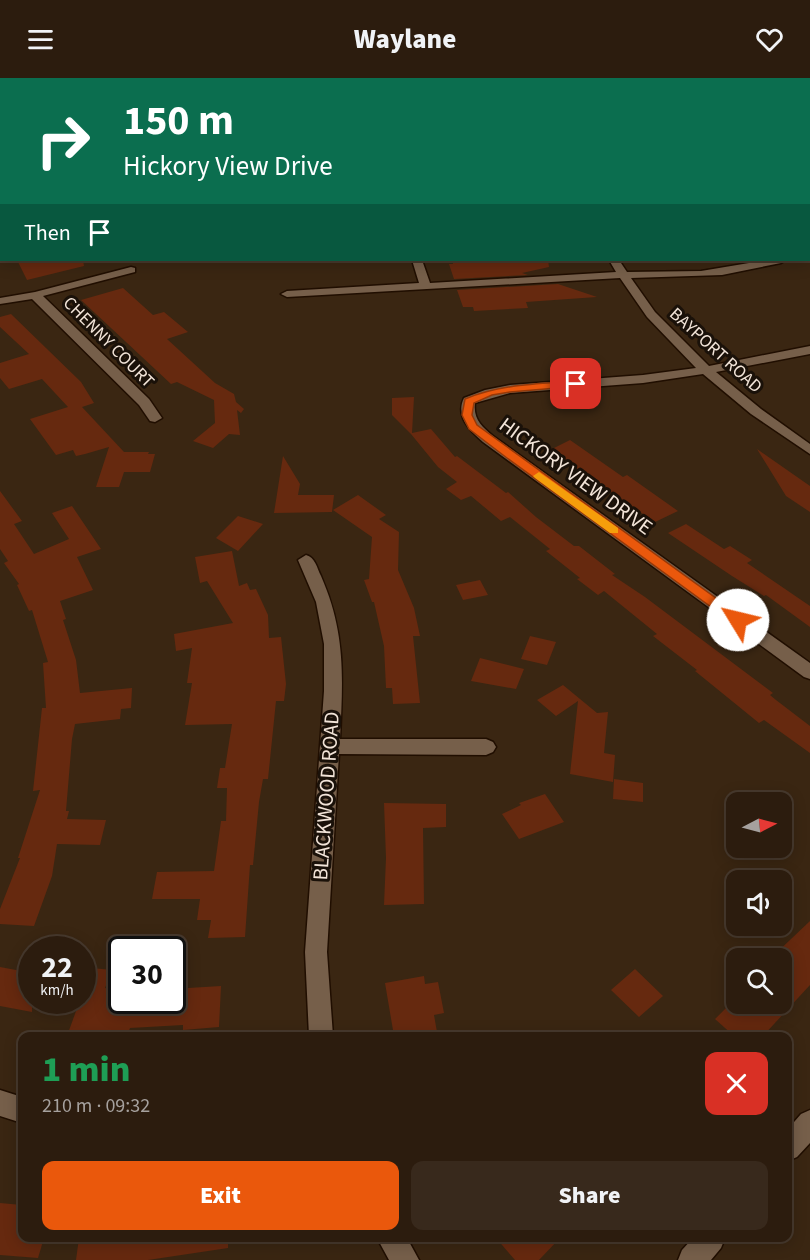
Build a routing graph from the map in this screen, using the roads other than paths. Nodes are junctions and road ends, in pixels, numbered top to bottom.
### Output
1 (417, 261) edge
2 (615, 261) edge
3 (776, 261) edge
4 (131, 270) dead end
5 (622, 275) junction
6 (425, 286) junction
7 (287, 294) dead end
8 (35, 295) junction
9 (0, 301) edge
10 (810, 350) edge
11 (708, 370) junction
12 (155, 417) dead end
13 (810, 450) edge
14 (306, 560) dead end
15 (810, 672) edge
16 (330, 746) junction
17 (486, 747) dead end
18 (321, 1032) edge
19 (0, 1103) edge
20 (18, 1109) edge
21 (810, 1123) edge
22 (792, 1143) edge
23 (394, 1242) edge
24 (708, 1242) edge
25 (405, 1260) edge
26 (692, 1260) edge

1 - 6 street
2 - 5 street, BAYPORT ROAD
3 - 5 street
4 - 8 street
5 - 6 street
5 - 11 street, BAYPORT ROAD
6 - 7 street
8 - 9 street
8 - 12 street, CHENNY COURT
10 - 11 street, HICKORY VIEW DRIVE
11 - 13 street, BAYPORT ROAD
11 - 15 street, HICKORY VIEW DRIVE
14 - 16 street, BLACKWOOD ROAD
16 - 17 street
16 - 18 street, BLACKWOOD ROAD
19 - 20 street
21 - 22 street
23 - 25 street
24 - 26 street

